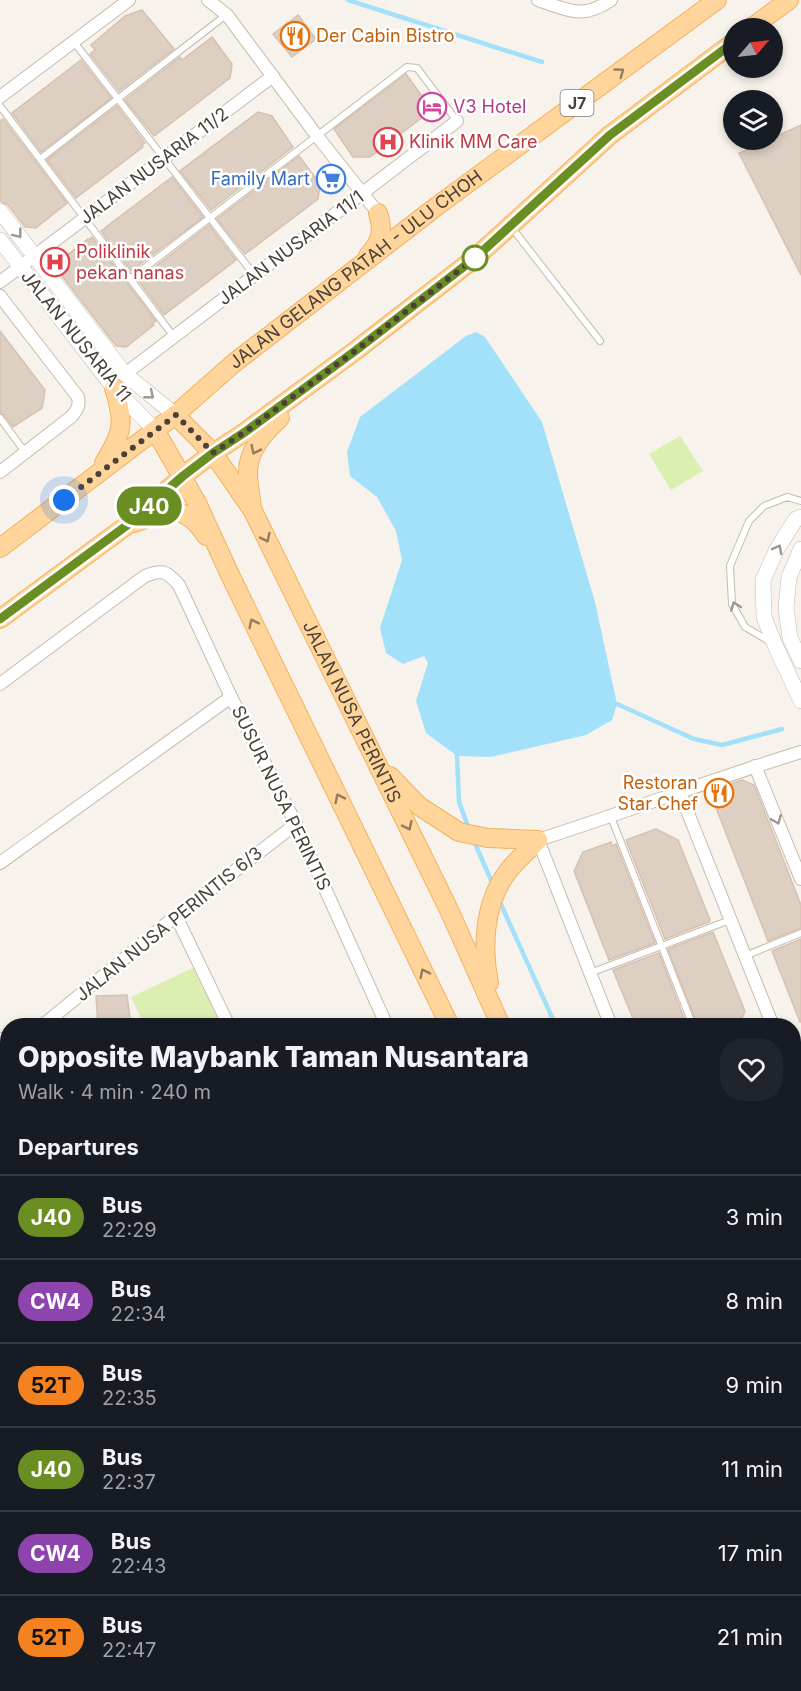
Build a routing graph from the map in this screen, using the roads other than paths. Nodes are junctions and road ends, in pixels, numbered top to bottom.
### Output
1 (129, 0) edge
2 (208, 0) edge
3 (538, 0) edge
4 (611, 0) edge
5 (717, 0) edge
6 (789, 0) edge
7 (227, 15) junction
8 (765, 18) edge
9 (74, 41) junction
10 (723, 50) edge
11 (273, 76) junction
12 (0, 97) edge
13 (118, 99) junction
14 (0, 106) edge
15 (457, 121) joint
16 (318, 136) junction
17 (164, 158) junction
18 (40, 159) junction
19 (363, 194) junction
20 (437, 206) junction
21 (0, 211) edge
22 (378, 213) junction
23 (84, 218) junction
24 (210, 218) junction
25 (510, 226) junction
26 (0, 240) edge
27 (35, 256) junction
28 (20, 267) junction
29 (350, 274) junction
30 (255, 276) junction
31 (130, 279) junction
32 (0, 282) edge
33 (0, 296) edge
34 (174, 337) junction
35 (600, 341) dead end
36 (355, 351) junction
37 (119, 381) junction
38 (176, 415) junction
39 (0, 418) edge
40 (155, 430) junction
41 (26, 452) junction
42 (213, 453) junction
43 (0, 472) edge
44 (97, 475) junction
45 (183, 476) junction
46 (801, 501) edge
47 (253, 511) junction
48 (801, 517) edge
49 (126, 526) junction
50 (0, 548) edge
51 (801, 549) edge
52 (230, 576) junction
53 (0, 619) edge
54 (775, 645) junction
55 (801, 661) edge
56 (0, 684) edge
57 (231, 697) junction
58 (801, 702) edge
59 (801, 752) edge
60 (376, 761) junction
61 (755, 766) junction
62 (680, 793) junction
63 (611, 817) junction
64 (296, 824) junction
65 (538, 840) junction
66 (0, 863) edge
67 (801, 879) edge
68 (176, 916) junction
69 (731, 920) junction
70 (801, 933) edge
71 (662, 946) junction
72 (746, 956) junction
73 (590, 973) junction
74 (52, 1018) edge
75 (225, 1018) edge
76 (383, 1018) edge
77 (445, 1018) edge
78 (499, 1018) edge
79 (499, 1018) edge
80 (608, 1018) edge
81 (690, 1018) edge
82 (770, 1018) edge

1 - 9 street
2 - 7 street
3 - 4 street
20 -> 5 main road, JALAN GELANG PATAH - ULU CHOH / J7
6 - 8 main road
7 - 11 street
7 - 13 lane
9 - 12 street
9 - 13 lane
10 - 25 main road, J7
11 - 16 street
11 - 17 street, JALAN NUSARIA 11/2
13 - 17 lane
13 - 18 lane
14 - 18 lane
15 - 16 lane
15 - 19 street, JALAN NUSARIA 11/1
16 - 19 street
16 - 24 lane
17 - 23 street, JALAN NUSARIA 11/2
17 - 24 lane
18 - 23 lane
19 - 22 street
19 - 30 street, JALAN NUSARIA 11/1
20 - 22 main road
20 - 29 main road, JALAN GELANG PATAH - ULU CHOH / J7
21 -> 27 street, JALAN NUSARIA 11
22 - 29 main road
23 - 27 street, JALAN NUSARIA 11/2
23 - 31 lane
24 - 30 lane
24 - 31 lane
25 - 35 lane
25 - 36 main road, J7
26 - 28 street, JALAN NUSARIA 11
27 - 28 street, JALAN NUSARIA 11/2
27 - 37 street, JALAN NUSARIA 11
28 - 32 street, JALAN NUSARIA 11/2
28 - 37 street, JALAN NUSARIA 11
29 - 38 main road, JALAN GELANG PATAH - ULU CHOH / J7
30 - 34 street, JALAN NUSARIA 11/1
31 - 34 lane
33 - 41 street
34 - 37 street, JALAN NUSARIA 11/1
36 - 42 main road, J7
36 -> 47 main road
37 -> 38 street, JALAN NUSARIA 11
37 - 40 street, JALAN NUSARIA 11
37 - 44 main road
38 - 40 main road, JALAN GELANG PATAH - ULU CHOH / J7
38 - 42 main road, JALAN NUSA PERINTIS
39 - 41 lane
40 - 44 main road, JALAN GELANG PATAH - ULU CHOH / J7
40 - 45 main road
41 - 43 street
42 - 45 main road, J7
42 - 47 main road, JALAN NUSA PERINTIS
44 - 50 main road, JALAN GELANG PATAH - ULU CHOH / J7
45 - 49 main road, J7
45 - 52 main road
54 -> 46 lane
47 -> 60 main road, JALAN NUSA PERINTIS
54 -> 48 street
49 - 52 main road
49 - 53 main road, J7
51 - 55 street
77 -> 52 main road
54 - 58 street
56 - 57 street, SUSUR NUSA PERINTIS
57 - 64 street, SUSUR NUSA PERINTIS
57 - 66 street
59 - 61 street
60 - 65 main road
60 -> 78 main road, JALAN NUSA PERINTIS
61 - 62 street
61 -> 67 street
62 - 63 street
62 - 69 street
63 - 65 street
63 - 71 lane
64 - 68 street, JALAN NUSA PERINTIS 6/3
64 - 76 street, SUSUR NUSA PERINTIS
65 - 73 street
65 - 79 main road
68 - 74 street, JALAN NUSA PERINTIS 6/3
68 - 75 street
69 - 71 lane
69 - 72 street
70 - 72 lane
71 - 73 lane
71 - 81 lane
72 - 82 street
73 - 80 street

